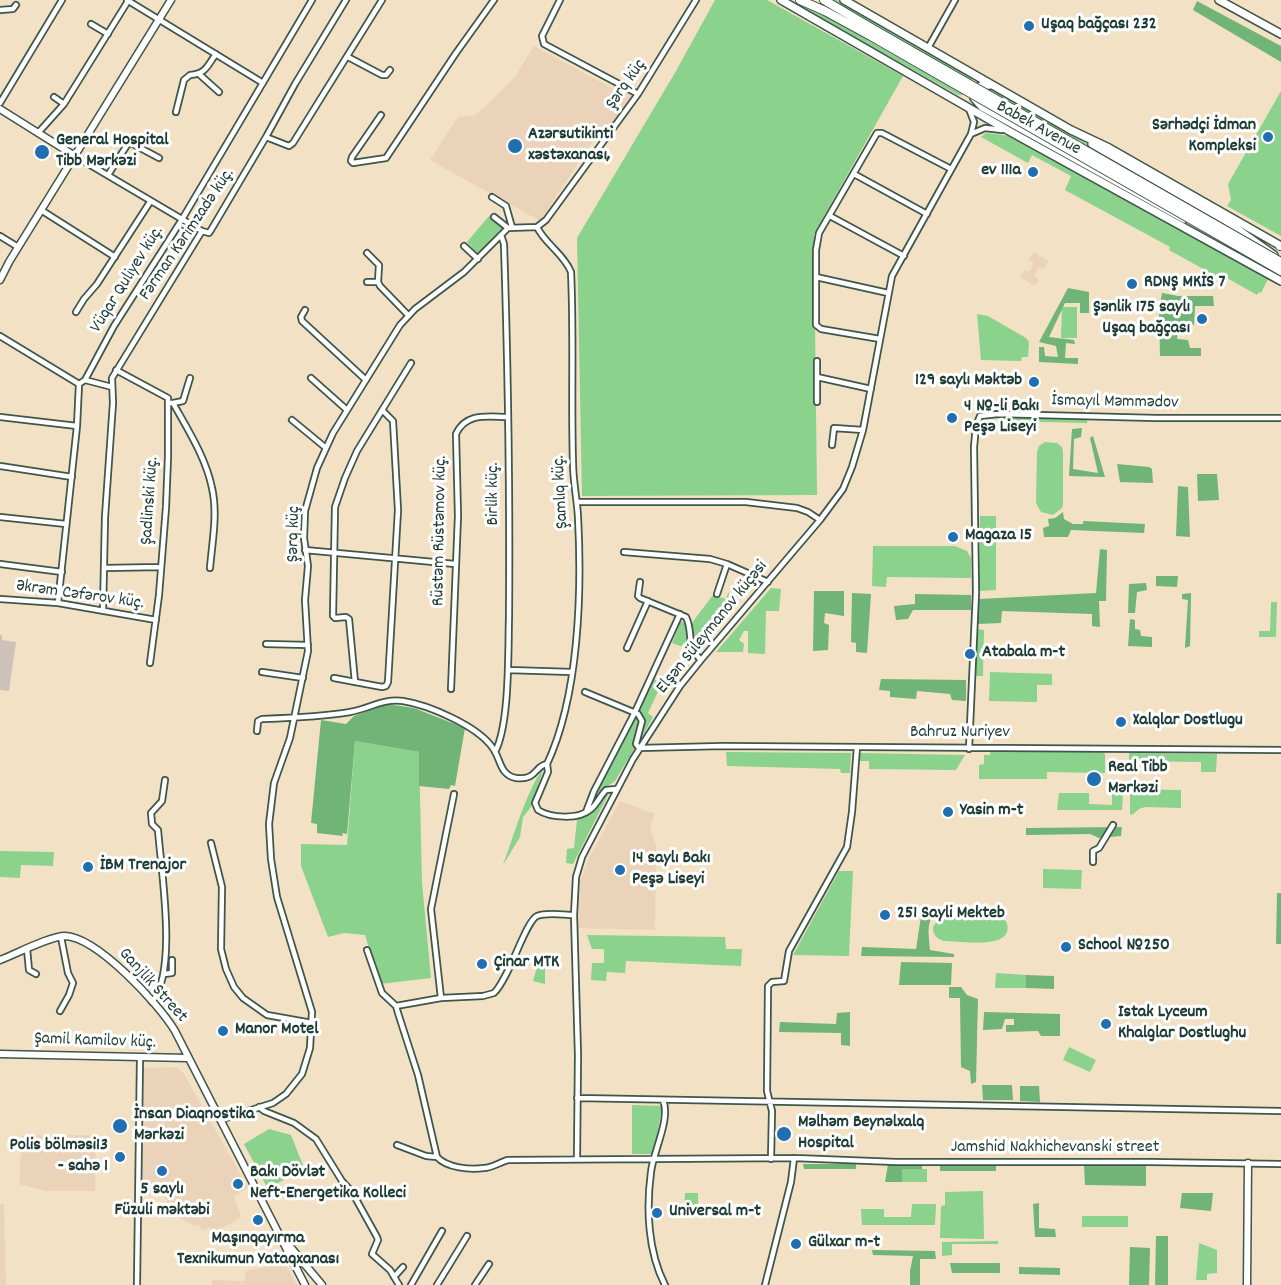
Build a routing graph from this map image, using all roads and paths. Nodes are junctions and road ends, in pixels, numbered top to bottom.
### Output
1 (62, 0) edge
2 (128, 0) edge
3 (171, 0) edge
4 (312, 0) edge
5 (346, 0) edge
6 (382, 0) edge
7 (494, 0) edge
8 (560, 0) edge
9 (696, 0) edge
10 (781, 0) edge
11 (800, 0) edge
12 (824, 0) edge
13 (844, 0) edge
14 (955, 0) edge
15 (1219, 0) edge
16 (1232, 3) edge
17 (16, 5) dead end
18 (0, 10) edge
19 (159, 19) junction
20 (91, 24) dead end
21 (871, 32) junction
22 (108, 34) junction
23 (1281, 34) edge
24 (928, 48) junction
25 (216, 54) junction
26 (348, 57) junction
27 (390, 70) dead end
28 (199, 74) junction
29 (263, 83) junction
30 (999, 89) junction
31 (219, 92) dead end
32 (638, 94) junction
33 (54, 96) dead end
34 (0, 103) edge
35 (64, 104) junction
36 (967, 106) junction
37 (0, 109) edge
38 (176, 112) dead end
39 (381, 115) dead end
40 (1071, 130) junction
41 (1009, 131) junction
42 (38, 133) junction
43 (971, 134) junction
44 (266, 137) junction
45 (75, 156) junction
46 (159, 158) dead end
47 (951, 169) junction
48 (854, 174) junction
49 (108, 175) junction
50 (492, 197) dead end
51 (150, 202) junction
52 (41, 210) junction
53 (927, 214) junction
54 (830, 216) junction
55 (494, 217) dead end
56 (182, 221) junction
57 (537, 227) junction
58 (510, 228) junction
59 (202, 231) junction
60 (501, 235) junction
61 (0, 236) edge
62 (464, 246) dead end
63 (1281, 246) edge
64 (18, 248) junction
65 (367, 254) dead end
66 (904, 256) junction
67 (115, 257) junction
68 (478, 259) junction
69 (1281, 261) edge
70 (1281, 272) edge
71 (816, 278) junction
72 (0, 279) edge
73 (367, 282) dead end
74 (378, 282) junction
75 (1281, 282) edge
76 (888, 293) junction
77 (305, 310) dead end
78 (76, 312) dead end
79 (408, 315) junction
80 (0, 336) edge
81 (880, 339) junction
82 (817, 361) dead end
83 (411, 363) dead end
84 (116, 370) junction
85 (817, 377) junction
86 (190, 378) dead end
87 (311, 378) dead end
88 (85, 380) junction
89 (366, 380) junction
90 (79, 384) junction
91 (112, 387) junction
92 (871, 389) junction
93 (817, 402) dead end
94 (171, 403) junction
95 (346, 410) junction
96 (382, 410) junction
97 (0, 417) edge
98 (508, 417) junction
99 (1281, 418) edge
100 (292, 420) dead end
101 (77, 426) junction
102 (863, 430) junction
103 (832, 445) dead end
104 (326, 448) junction
105 (0, 466) edge
106 (72, 477) junction
107 (577, 502) junction
108 (0, 517) edge
109 (820, 520) junction
110 (66, 524) junction
111 (305, 550) junction
112 (624, 552) dead end
113 (334, 553) junction
114 (395, 558) junction
115 (0, 564) edge
116 (455, 564) junction
117 (727, 564) junction
118 (160, 567) junction
119 (105, 568) junction
120 (210, 568) dead end
121 (62, 572) junction
122 (640, 582) dead end
123 (768, 582) junction
124 (717, 594) dead end
125 (0, 599) edge
126 (648, 601) junction
127 (58, 603) junction
128 (103, 611) junction
129 (680, 614) junction
130 (156, 620) junction
131 (266, 644) dead end
132 (308, 645) junction
133 (627, 648) dead end
134 (701, 660) junction
135 (150, 663) dead end
136 (508, 670) junction
137 (262, 672) dead end
138 (572, 672) junction
139 (303, 678) junction
140 (334, 678) dead end
141 (355, 682) junction
142 (452, 688) dead end
143 (585, 692) dead end
144 (635, 712) junction
145 (294, 717) junction
146 (257, 731) dead end
147 (857, 747) junction
148 (639, 748) junction
149 (969, 748) junction
150 (1281, 750) edge
151 (495, 752) junction
152 (547, 764) junction
153 (165, 780) dead end
154 (616, 789) junction
155 (454, 794) dead end
156 (586, 812) junction
157 (1113, 825) dead end
158 (212, 843) dead end
159 (1093, 862) dead end
160 (574, 915) junction
161 (61, 937) junction
162 (27, 949) junction
163 (367, 950) dead end
164 (0, 960) edge
165 (172, 960) dead end
166 (36, 974) dead end
167 (164, 974) junction
168 (441, 998) junction
169 (152, 1002) junction
170 (396, 1006) junction
171 (60, 1011) dead end
172 (312, 1023) junction
173 (0, 1054) edge
174 (140, 1058) junction
175 (188, 1058) junction
176 (577, 1098) junction
177 (663, 1100) junction
178 (770, 1102) junction
179 (259, 1107) junction
180 (1281, 1111) edge
181 (220, 1120) junction
182 (397, 1145) dead end
183 (437, 1157) junction
184 (794, 1158) junction
185 (577, 1159) junction
186 (771, 1159) junction
187 (654, 1160) junction
188 (1248, 1163) junction
189 (1281, 1164) edge
190 (442, 1231) dead end
191 (279, 1233) junction
192 (466, 1236) dead end
193 (489, 1264) dead end
194 (403, 1267) dead end
195 (394, 1277) junction
196 (137, 1285) edge
197 (305, 1285) edge
198 (322, 1285) edge
199 (399, 1285) edge
200 (411, 1285) edge
201 (437, 1285) edge
202 (475, 1285) edge
203 (665, 1285) edge
204 (765, 1285) edge
205 (1247, 1285) edge

1 - 34 street
2 - 19 street
2 - 22 street
3 - 19 street
4 - 29 street, Vüqar Quliyev küç.
5 - 44 street
6 - 26 street
7 - 39 street
8 - 32 street
9 - 32 street, Şərq küç
10 - 36 main road, Babek Avenue
11 - 21 main road, Babek Avenue
12 - 21 main road, Babek Avenue
13 - 24 main road, Babek Avenue
14 - 24 street
15 - 16 main road
16 - 23 main road
17 - 18 street
19 - 25 street
19 - 45 street
20 - 22 street
21 - 69 main road, Babek Avenue, bridge
21 - 70 main road, Babek Avenue, bridge
22 - 35 street
24 - 30 main road, Babek Avenue
25 - 28 street
25 - 29 street
26 - 27 street
26 - 44 street
28 - 31 street
28 - 38 street
29 - 56 street, Vüqar Quliyev küç.
30 - 40 main road, Babek Avenue
30 - 70 main road, bridge
32 - 57 street, Şərq küç
33 - 35 street
35 - 42 street
36 - 41 main road, Babek Avenue
36 - 43 street
37 - 42 street
40 - 63 main road, Babek Avenue
40 - 69 main road, bridge
41 - 43 street
41 - 75 main road, Babek Avenue
42 - 45 street
43 - 47 street, Elşən Süleymanov küçəsi
44 - 59 street, Fərman Kərimzadə küç.
45 - 49 street
45 - 52 street
46 - 49 street
47 - 48 street
47 - 53 street, Elşən Süleymanov küçəsi
48 - 53 street
48 - 54 street
49 - 51 street
50 - 58 street
51 - 56 street
51 - 67 street
52 - 64 street
52 - 67 street
53 - 66 street, Elşən Süleymanov küçəsi
54 - 66 street
54 - 71 street
55 - 58 street
56 - 59 street
56 - 88 street, Vüqar Quliyev küç.
57 - 58 street
57 - 107 street, Şamlıq küç.
58 - 60 street, Şərq küç
59 - 84 street, Fərman Kərimzadə küç.
60 - 68 street, Şərq küç
60 - 98 street, Birlik küç.
61 - 64 street
62 - 68 street
64 - 72 street
65 - 74 street
66 - 76 street, Elşən Süleymanov küçəsi
67 - 78 street
68 - 79 street, Şərq küç
71 - 76 street
71 - 81 street
73 - 74 street
74 - 79 street
76 - 81 street, Elşən Süleymanov küçəsi
77 - 89 street
79 - 89 street, Şərq küç
80 - 90 street
81 - 92 street, Elşən Süleymanov küçəsi
82 - 85 street
83 - 96 street
84 - 91 street, Fərman Kərimzadə küç.
84 - 94 street
85 - 92 street
85 - 93 street
86 - 94 street
87 - 95 street
88 - 90 street, Vüqar Quliyev küç.
88 - 91 street
89 - 95 street, Şərq küç
90 - 101 street
91 - 119 street, Fərman Kərimzadə küç.
92 - 102 street, Elşən Süleymanov küçəsi
94 - 118 street, Şadlinski küç.
94 - 120 street
95 - 104 street, Şərq küç
96 - 113 street
96 - 114 street
97 - 101 street
98 - 116 street, Rüstəm Rüstəmov küç.
98 - 136 street, Birlik küç.
99 - 149 street, İsmayıl Məmmədov
100 - 104 street
101 - 106 street
102 - 103 street
102 - 109 street, Elşən Süleymanov küçəsi
104 - 111 street, Şərq küç
105 - 106 street
106 - 110 street
107 - 109 street
107 - 138 street, Şamlıq küç.
108 - 110 street
109 - 123 street, Elşən Süleymanov küçəsi
110 - 121 street
111 - 113 street
111 - 132 street, Şərq küç
112 - 117 street
113 - 114 street
113 - 141 street
114 - 116 street
114 - 141 street
115 - 121 street
116 - 142 street, Rüstəm Rüstəmov küç.
117 - 123 street
117 - 124 street
118 - 119 street
118 - 130 street, Şadlinski küç.
119 - 128 street, Fərman Kərimzadə küç.
121 - 127 street
122 - 126 street
123 - 134 street, Elşən Süleymanov küçəsi
125 - 127 street, Əkrəm Cəfərov küç.
126 - 129 street
126 - 133 street
127 - 128 street, Əkrəm Cəfərov küç.
128 - 130 street, Əkrəm Cəfərov küç.
129 - 134 street
129 - 144 street
130 - 135 street, Şadlinski küç.
131 - 132 street
132 - 139 street, Şərq küç
134 - 148 street, Elşən Süleymanov küçəsi
136 - 138 street
136 - 151 street, Birlik küç.
137 - 139 street
138 - 152 street, Şamlıq küç.
139 - 145 street, Şərq küç
140 - 141 street
143 - 144 street
144 - 148 street
144 - 156 street
145 - 146 street
145 - 151 street
145 - 172 street, Şərq küç
147 - 148 street, Bahruz Nuriyev
147 - 149 street, Bahruz Nuriyev
147 - 178 street
148 - 154 street, Elşən Süleymanov küçəsi
149 - 150 street, Bahruz Nuriyev
151 - 152 street
152 - 156 street, Şamlıq küç.
153 - 167 street
154 - 156 street
154 - 160 street, Elşən Süleymanov küçəsi
155 - 168 street
157 - 159 street
158 - 172 street
160 - 168 street
160 - 176 street, Elşən Süleymanov küçəsi
161 - 162 street
161 - 169 street, Ganjlik Street
161 - 171 street
162 - 164 street
162 - 166 street
163 - 170 street
165 - 167 street
167 - 169 street
168 - 170 street
169 - 175 street, Ganjlik Street
170 - 183 street
172 - 179 street, Şərq küç
173 - 174 street, Şamil Kamilov küç.
174 - 175 street, Şamil Kamilov küç.
174 - 196 street
175 - 181 street, Ganjlik Street
176 - 177 street
176 - 185 street, Elşən Süleymanov küçəsi
177 - 178 street
177 - 187 street
178 - 180 street
178 - 186 street
179 - 181 street, Şərq küç
179 - 195 street
181 - 191 street, Ganjlik Street
182 - 183 street, Jamshid Nakhichevanski street
183 - 185 street, Jamshid Nakhichevanski street
184 - 186 street, Jamshid Nakhichevanski street
184 - 188 street, Jamshid Nakhichevanski street
184 - 204 street
185 - 187 street, Jamshid Nakhichevanski street
186 - 187 street, Jamshid Nakhichevanski street
187 - 203 street
188 - 189 street, Jamshid Nakhichevanski street
188 - 205 street
190 - 200 street
191 - 197 street
191 - 198 street
192 - 201 street
193 - 202 street
194 - 195 street
195 - 199 street

